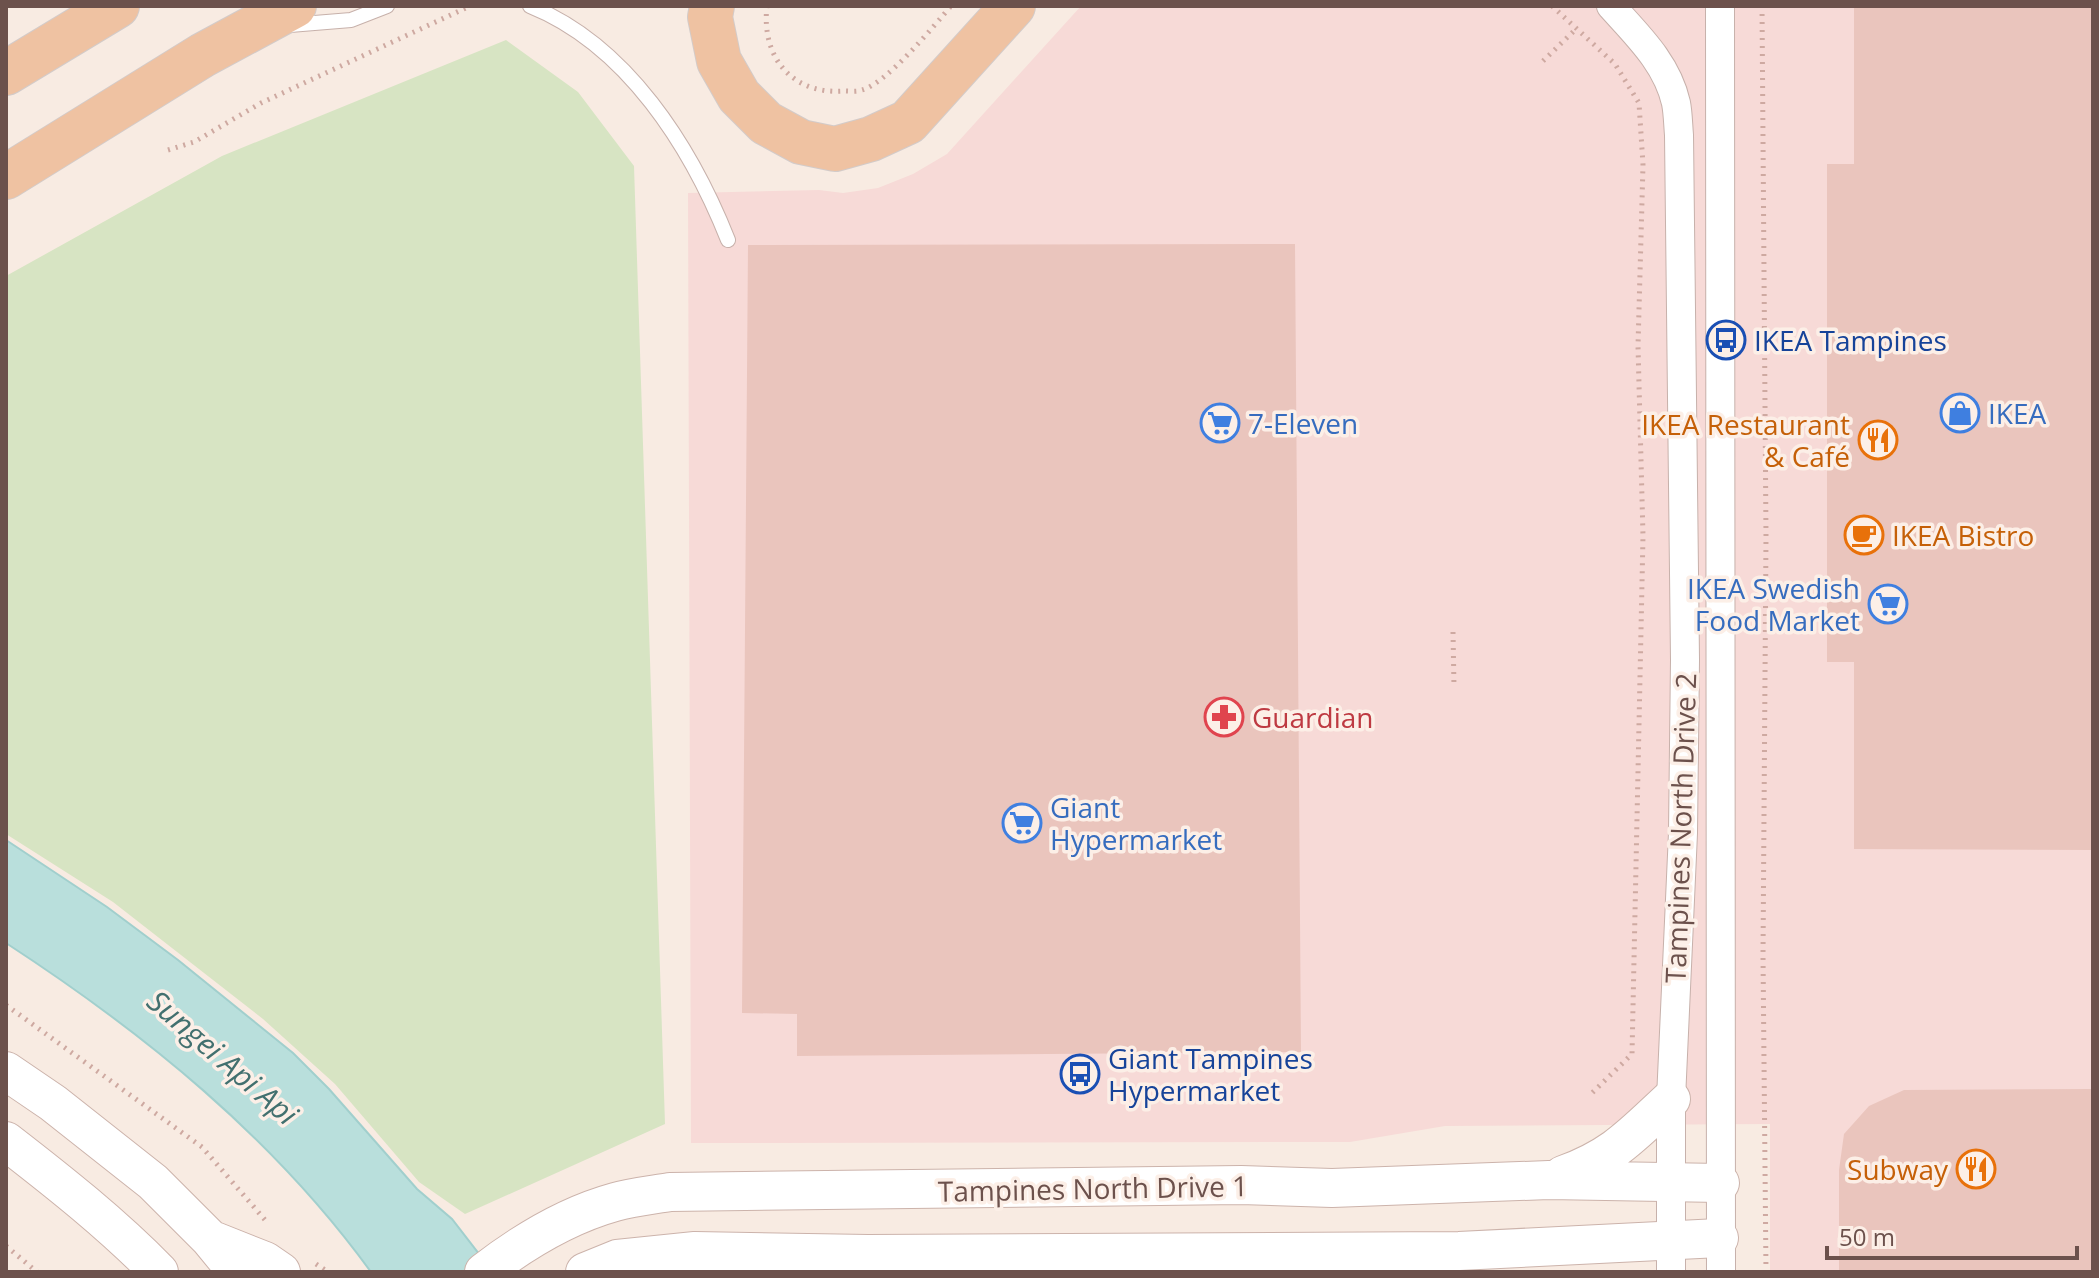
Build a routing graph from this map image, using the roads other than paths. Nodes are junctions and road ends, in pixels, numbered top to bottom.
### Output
1 (117, 6) edge
2 (294, 6) edge
3 (387, 6) edge
4 (530, 6) edge
5 (712, 6) edge
6 (1013, 6) edge
7 (1611, 6) edge
8 (1720, 6) edge
9 (252, 28) junction
10 (6, 73) edge
11 (6, 177) edge
12 (728, 240) dead end
13 (6, 1071) edge
14 (1671, 1099) junction
15 (6, 1141) edge
16 (1549, 1180) junction
17 (1671, 1182) junction
18 (1720, 1183) junction
19 (757, 1192) junction
20 (209, 1238) junction
21 (1459, 1251) junction
22 (733, 1253) junction
23 (1720, 1255) edge
24 (1671, 1256) edge
25 (292, 1263) edge
26 (159, 1272) edge
27 (237, 1272) edge
28 (484, 1272) edge
29 (585, 1272) edge
30 (1569, 1272) edge

1 - 10 main road
2 - 9 main road
3 - 9 lane
4 - 12 lane
5 - 6 main road
7 - 14 street, Tampines North Drive 2
8 - 18 street, Tampines North Drive 2
9 - 11 main road
13 - 20 street
14 - 16 street
14 - 17 street, Tampines North Drive 2
15 - 26 street
16 - 17 street, Tampines North Drive 1
16 - 19 street, Tampines North Drive 1
17 - 18 street, Tampines North Drive 1
17 - 24 street, Tampines North Drive 2
18 - 23 street, Tampines North Drive 2
19 - 22 street
19 - 28 street, Tampines North Drive 1
20 - 25 street
20 - 27 street
21 - 22 street
21 - 24 street
21 - 30 street
22 - 29 street
23 - 24 street, Tampines North Drive 2

